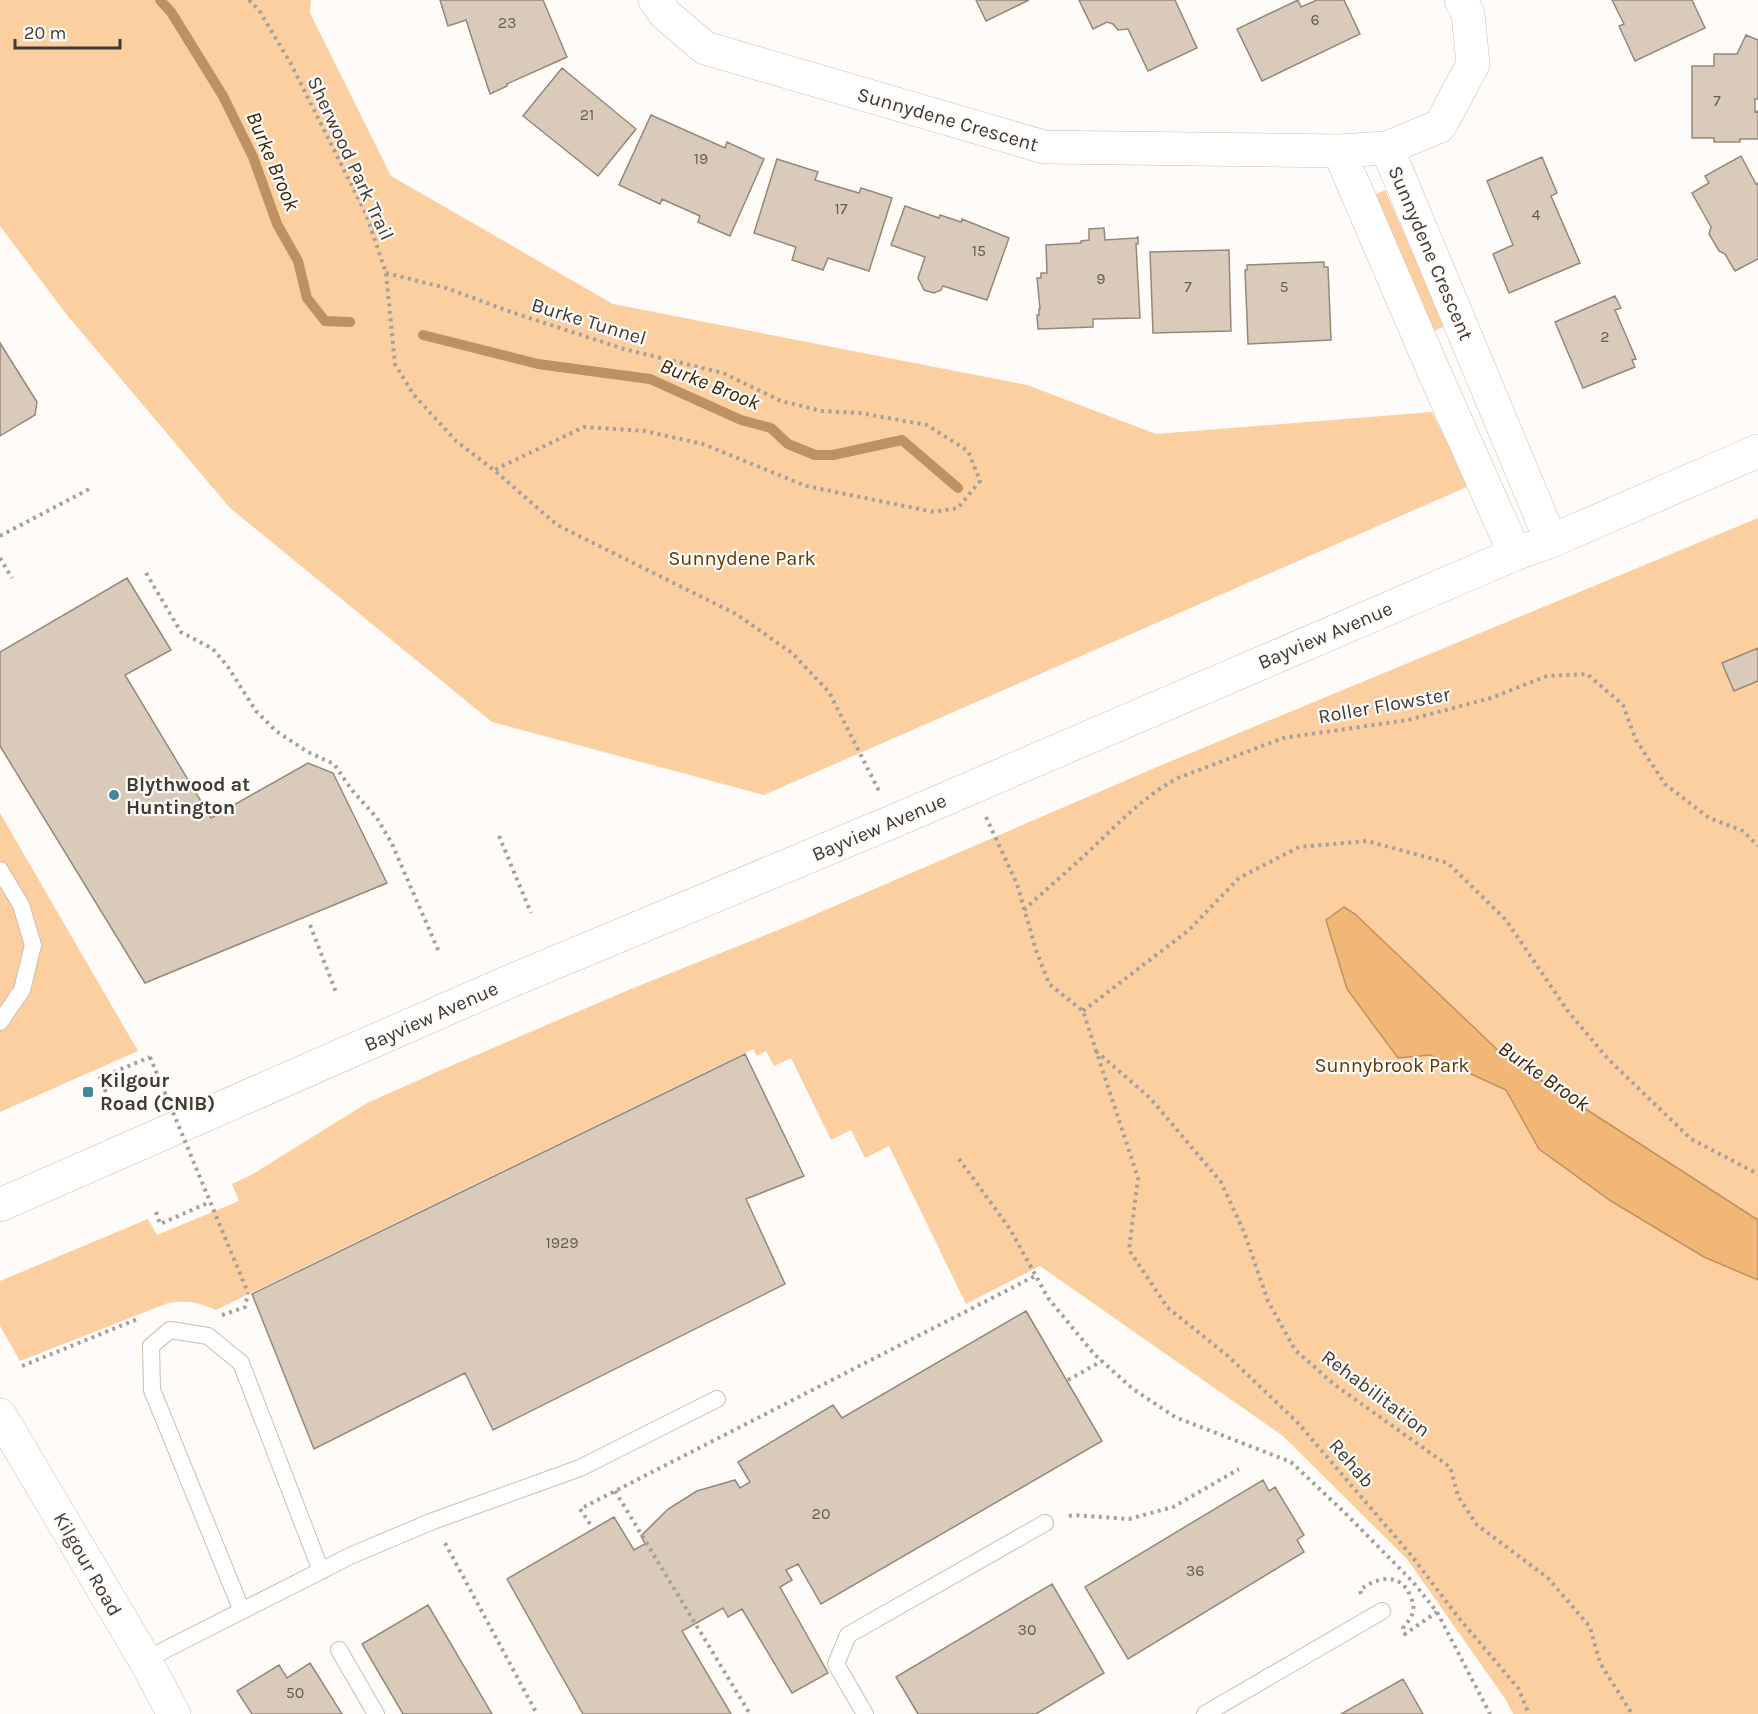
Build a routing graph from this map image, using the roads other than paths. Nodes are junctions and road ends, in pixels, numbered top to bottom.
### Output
1 (655, 0) edge
2 (1461, 0) edge
3 (1387, 148) junction
4 (1339, 151) junction
5 (1474, 358) junction
6 (1435, 374) junction
7 (1758, 451) edge
8 (1551, 541) junction
9 (1515, 554) junction
10 (0, 870) edge
11 (0, 1022) edge
12 (0, 1205) edge
13 (717, 1399) dead end
14 (0, 1415) edge
15 (1046, 1523) road end
16 (321, 1571) junction
17 (242, 1611) junction
18 (1382, 1611) dead end
19 (339, 1650) dead end
20 (145, 1660) junction
21 (174, 1714) edge
22 (376, 1714) edge
23 (865, 1714) edge
24 (1205, 1714) edge

1 - 4 street, Sunnydene Crescent
2 - 3 street, Sunnydene Crescent
3 - 4 street, Sunnydene Crescent
3 - 5 street, Sunnydene Crescent
4 - 6 street
5 - 6 street, Sunnydene Crescent
5 - 8 street, Sunnydene Crescent
6 - 9 street
7 - 8 street, Bayview Avenue
8 - 9 street, Bayview Avenue
9 - 12 street, Bayview Avenue
10 - 11 lane
13 - 16 lane
14 - 20 street, Kilgour Road
15 - 23 lane
16 - 17 lane
16 - 17 lane
17 - 20 lane
18 - 24 lane
19 - 22 lane
20 - 21 street, Kilgour Road

